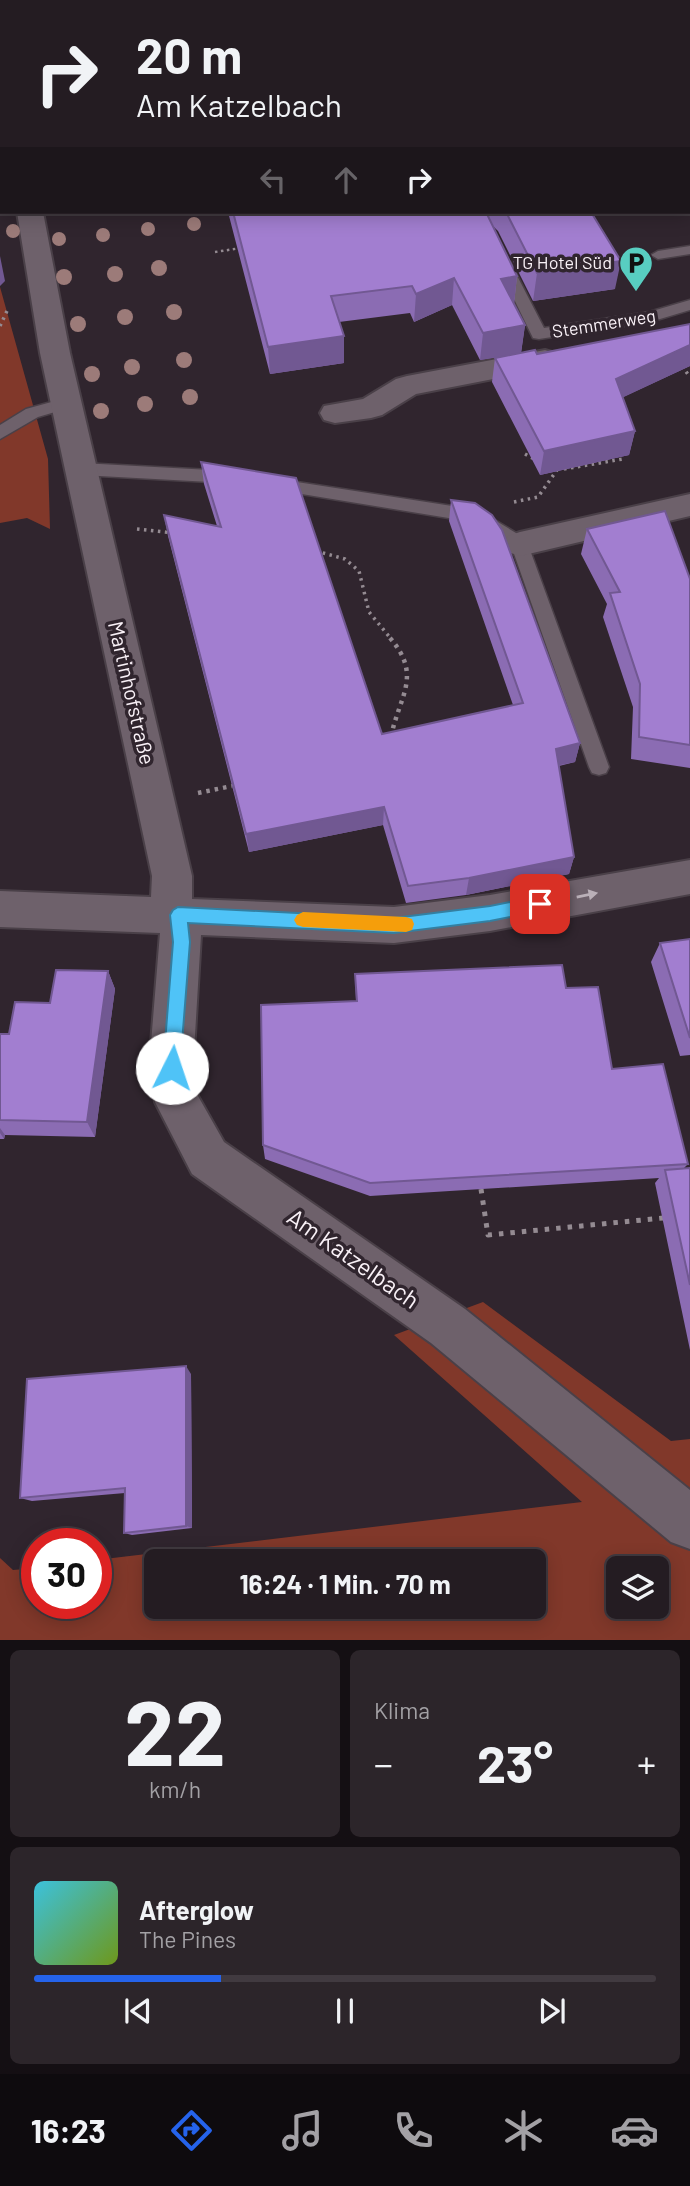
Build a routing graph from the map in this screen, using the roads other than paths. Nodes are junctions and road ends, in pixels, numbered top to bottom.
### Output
1 (30, 214) edge
2 (497, 248) edge
3 (690, 250) edge
4 (658, 255) dead end
5 (689, 320) edge
6 (66, 403) junction
7 (335, 413) dead end
8 (2, 435) edge
9 (81, 469) junction
10 (690, 505) edge
11 (520, 544) junction
12 (599, 767) dead end
13 (690, 877) edge
14 (0, 909) edge
15 (178, 915) junction
16 (690, 1523) edge

1 - 6 street, Martinhofstraße
2 - 5 lane, Stemmerweg
3 - 4 lane
5 - 7 street
6 - 8 lane
6 - 9 street, Martinhofstraße
9 - 11 lane
9 - 15 street, Martinhofstraße
10 - 11 street
11 - 12 lane
15 -> 13 street
14 - 15 street
15 - 16 street, Am Katzelbach

